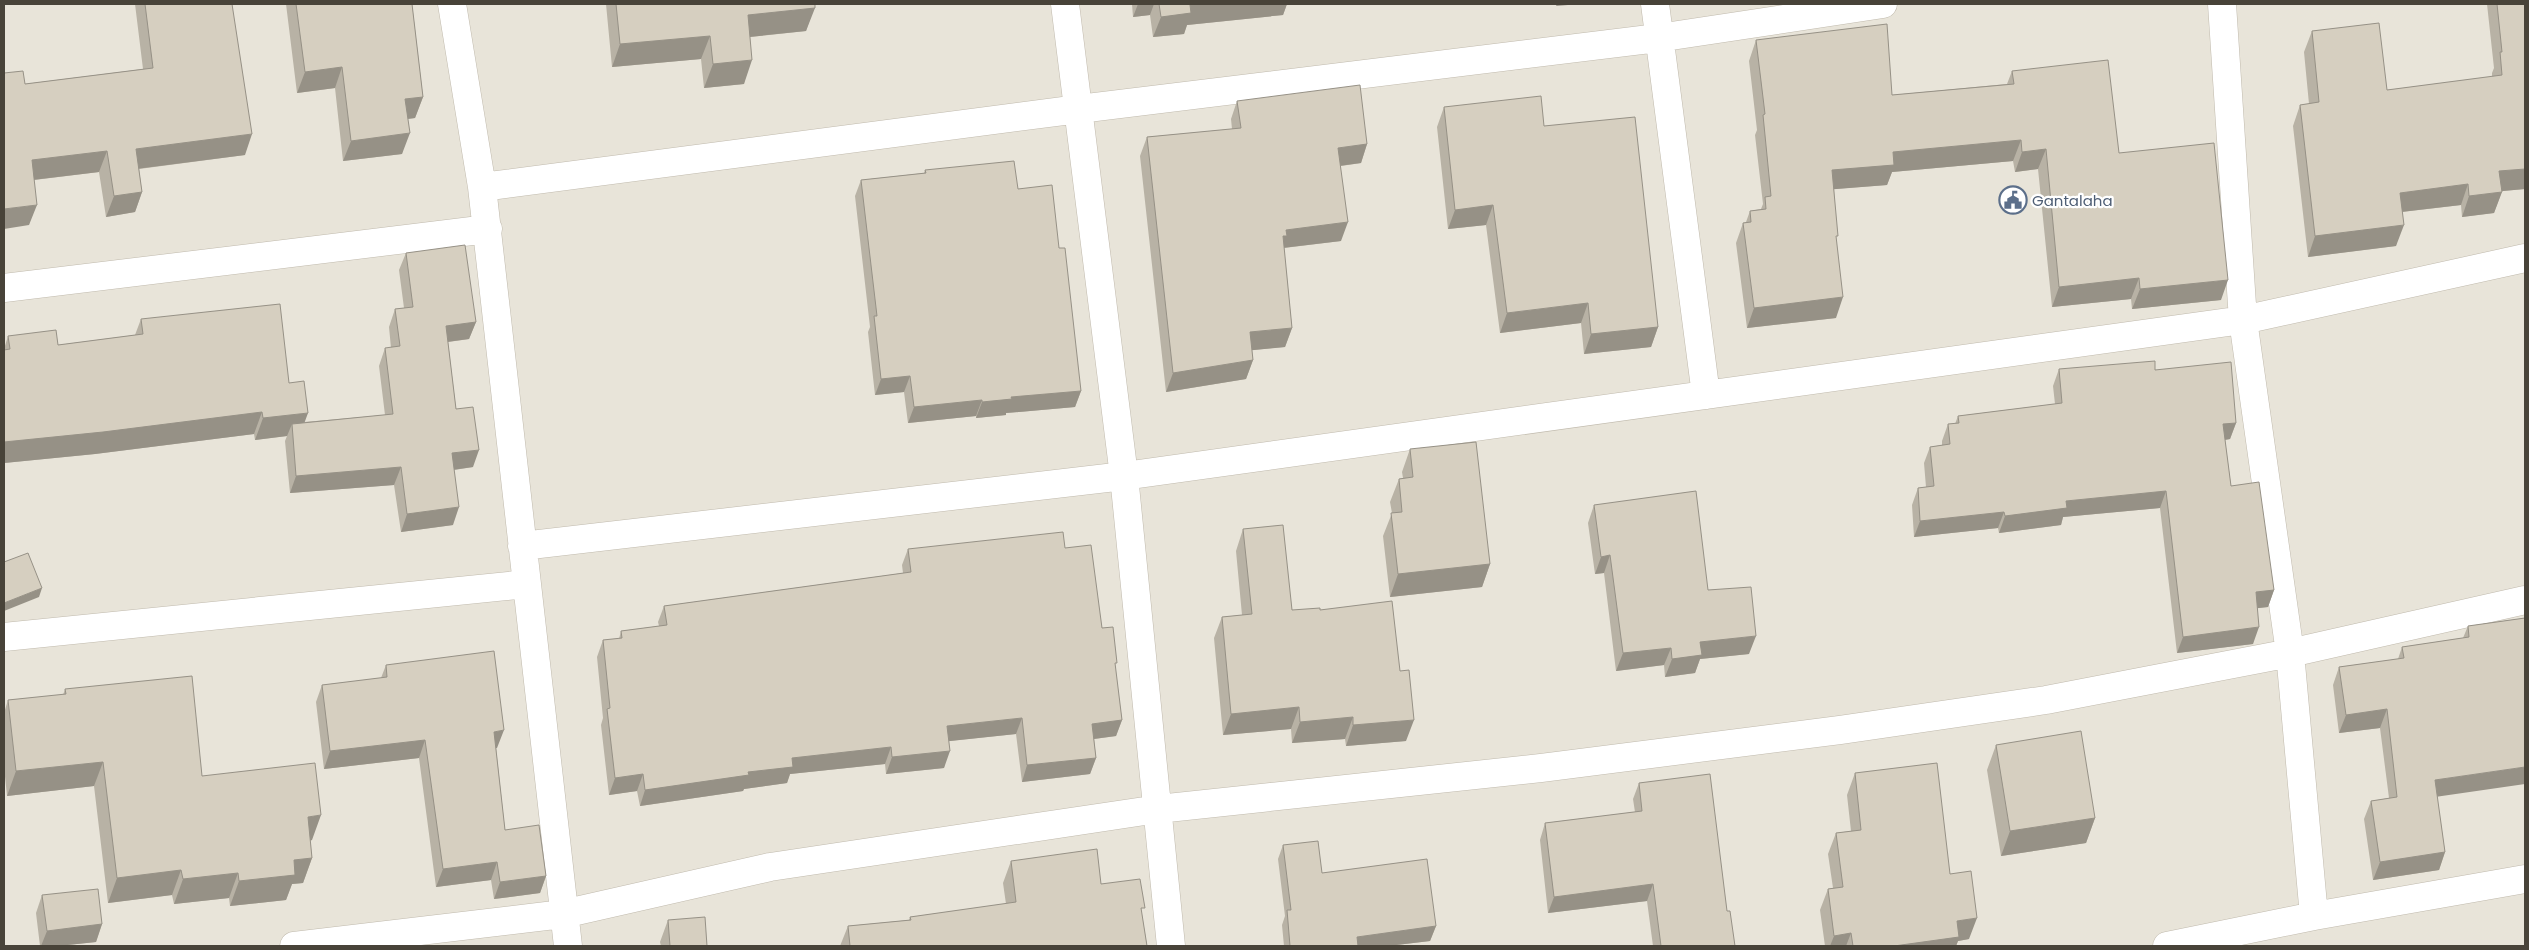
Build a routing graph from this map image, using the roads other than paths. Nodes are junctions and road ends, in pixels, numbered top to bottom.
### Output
1 (452, 4) edge
2 (1065, 4) edge
3 (1655, 4) edge
4 (1883, 4) edge
5 (2222, 4) edge
6 (1658, 38) junction
7 (1079, 109) junction
8 (482, 187) junction
9 (488, 229) junction
10 (2525, 258) edge
11 (4, 288) edge
12 (2243, 320) junction
13 (1706, 395) junction
14 (1124, 476) junction
15 (522, 546) junction
16 (527, 584) junction
17 (2525, 600) edge
18 (4, 637) edge
19 (2290, 653) junction
20 (1158, 809) junction
21 (2525, 879) edge
22 (563, 914) junction
23 (2314, 916) junction
24 (294, 946) edge
25 (568, 946) edge
26 (1171, 946) edge
27 (2167, 946) edge

1 - 8 street
2 - 7 street
3 - 6 street
4 - 6 street
5 - 12 street
6 - 7 street
6 - 13 street
7 - 8 street
7 - 14 street
8 - 9 street
9 - 11 street
9 - 15 street
10 - 12 street
12 - 13 street
12 - 19 street
13 - 14 street
14 - 15 street
14 - 20 street
15 - 16 street
16 - 18 street
16 - 22 street
17 - 19 street
19 - 20 street
19 - 23 street
20 - 22 street
20 - 26 street
21 - 23 street
22 - 24 street
22 - 25 street
23 - 27 street

